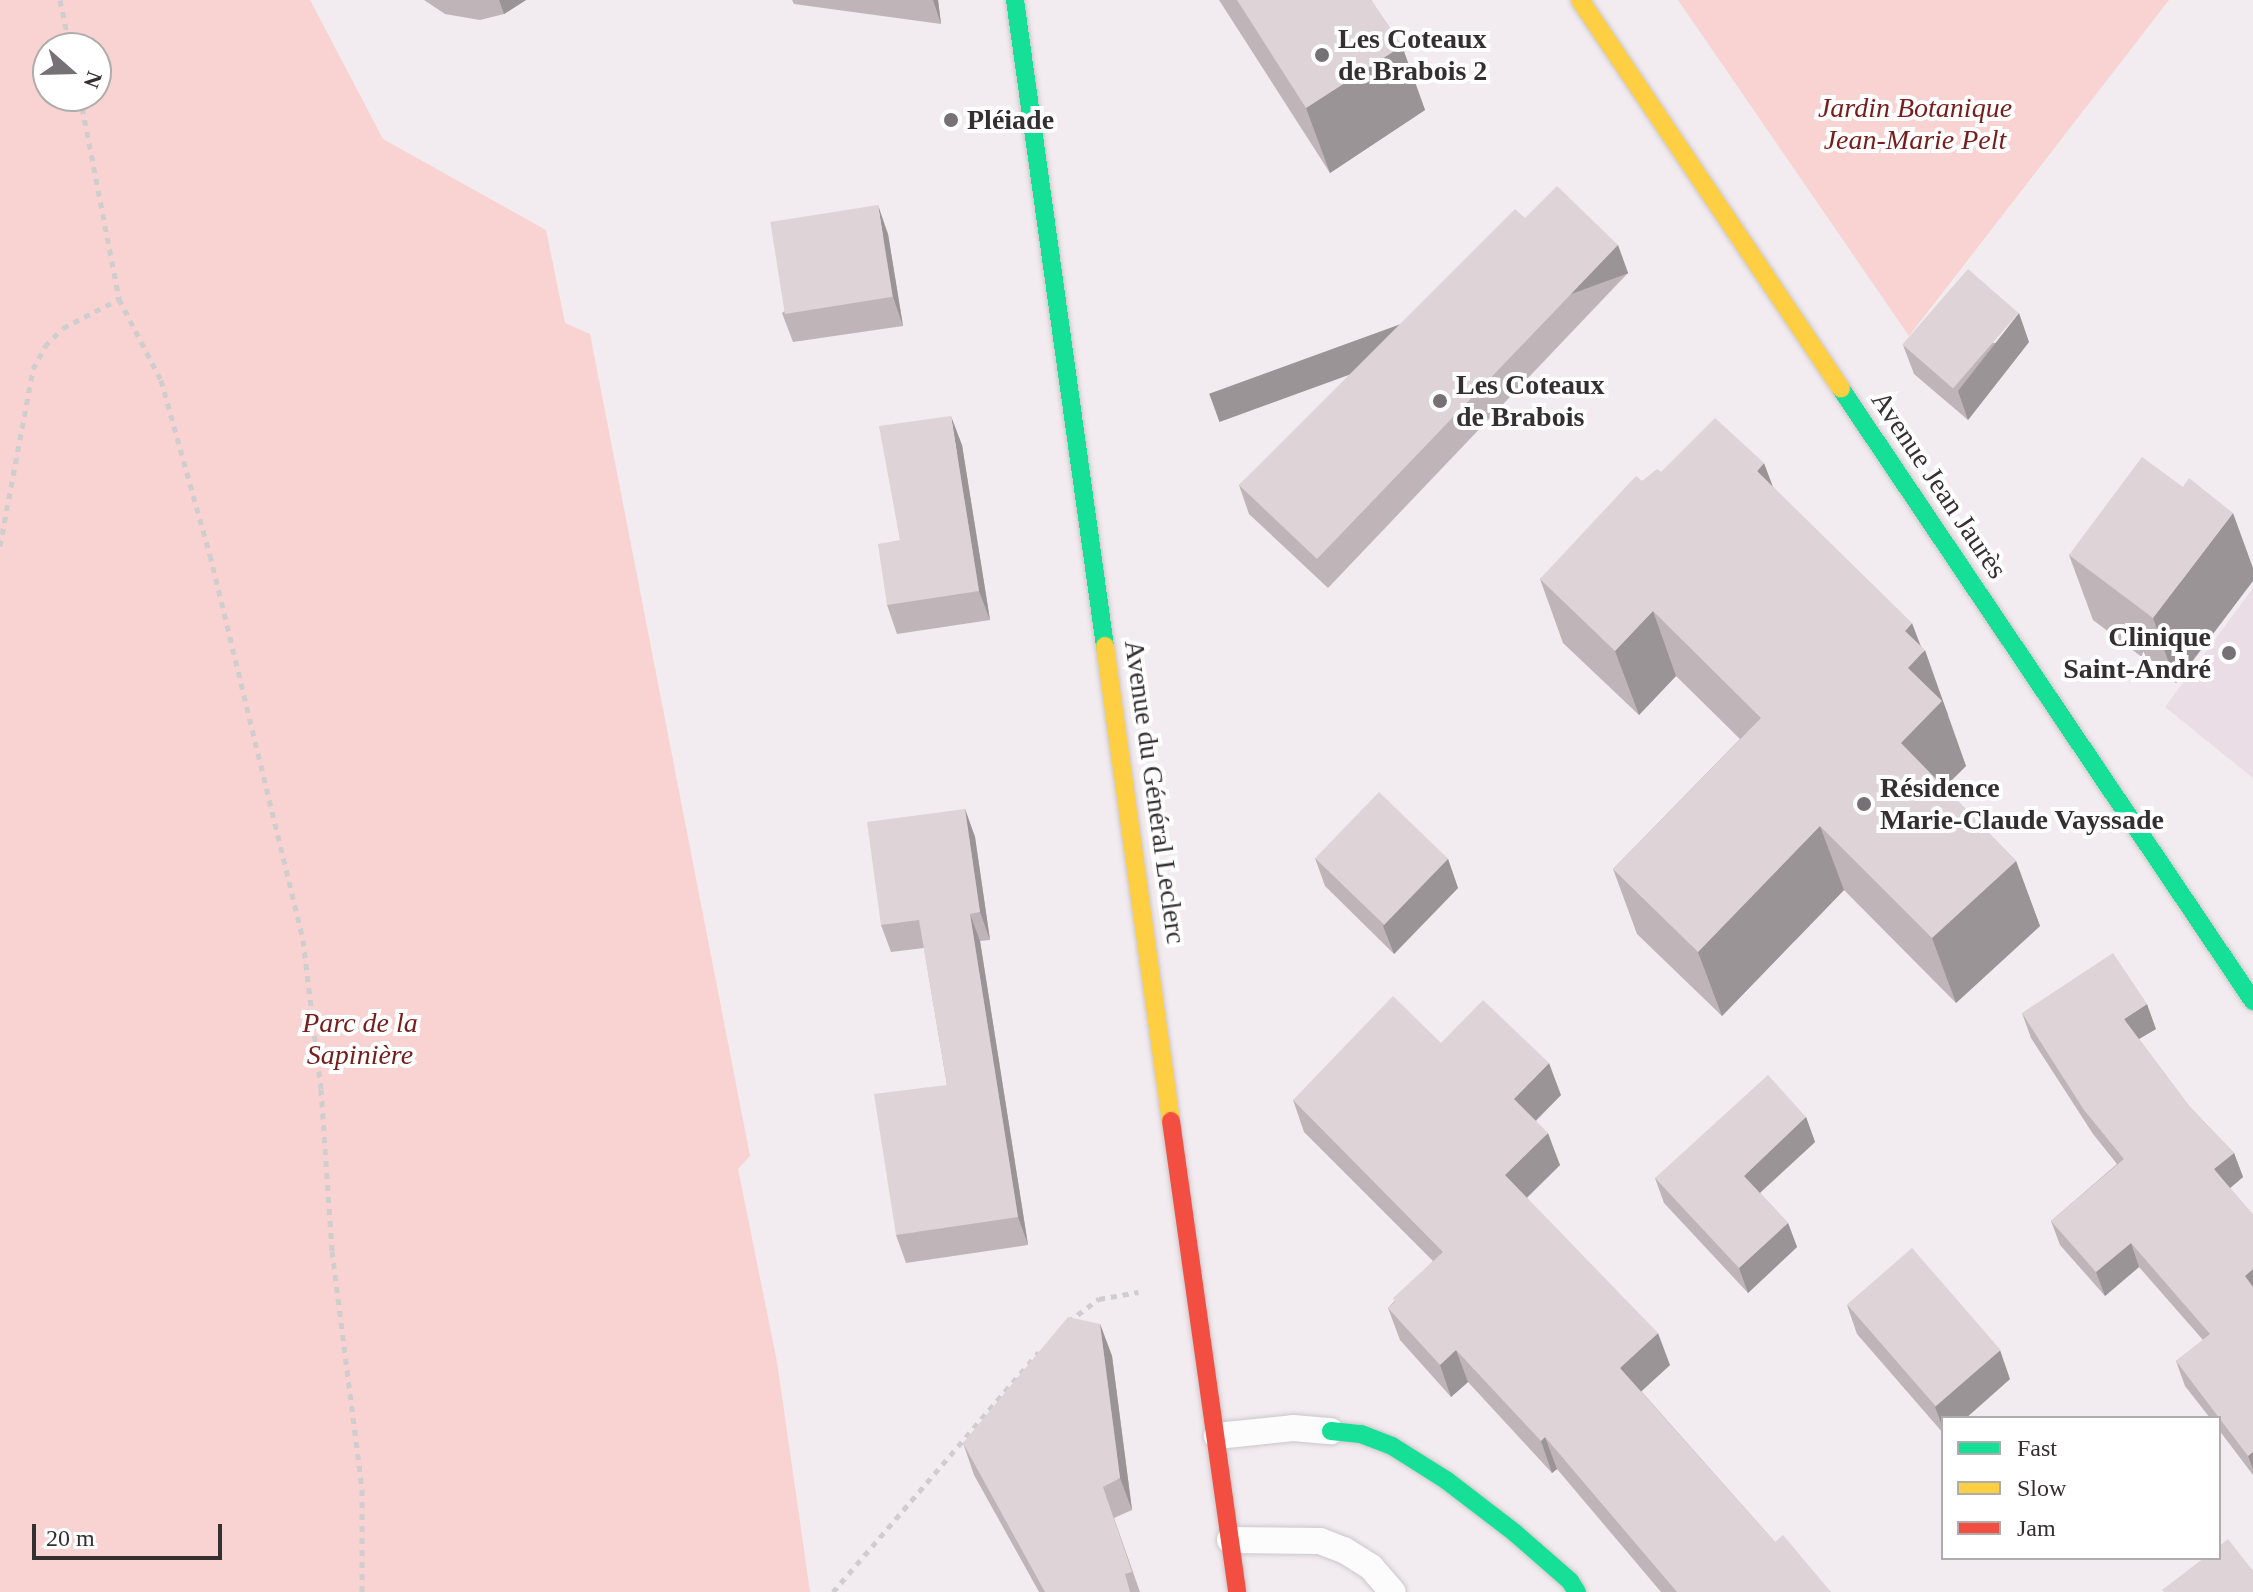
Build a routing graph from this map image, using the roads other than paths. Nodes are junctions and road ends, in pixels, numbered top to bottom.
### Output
1 (1015, 0) edge
2 (1580, 0) edge
3 (2253, 1001) edge
4 (1331, 1431) joint
5 (1217, 1436) junction
6 (1230, 1540) junction
7 (1237, 1592) edge
8 (1393, 1592) edge
9 (1577, 1592) edge

1 - 5 main road, Avenue du Général Leclerc
2 - 3 main road, Avenue Jean Jaurès
4 - 5 lane
4 - 9 main road
5 - 6 main road, Avenue du Général Leclerc
6 - 7 main road, Avenue du Général Leclerc
6 - 8 lane

